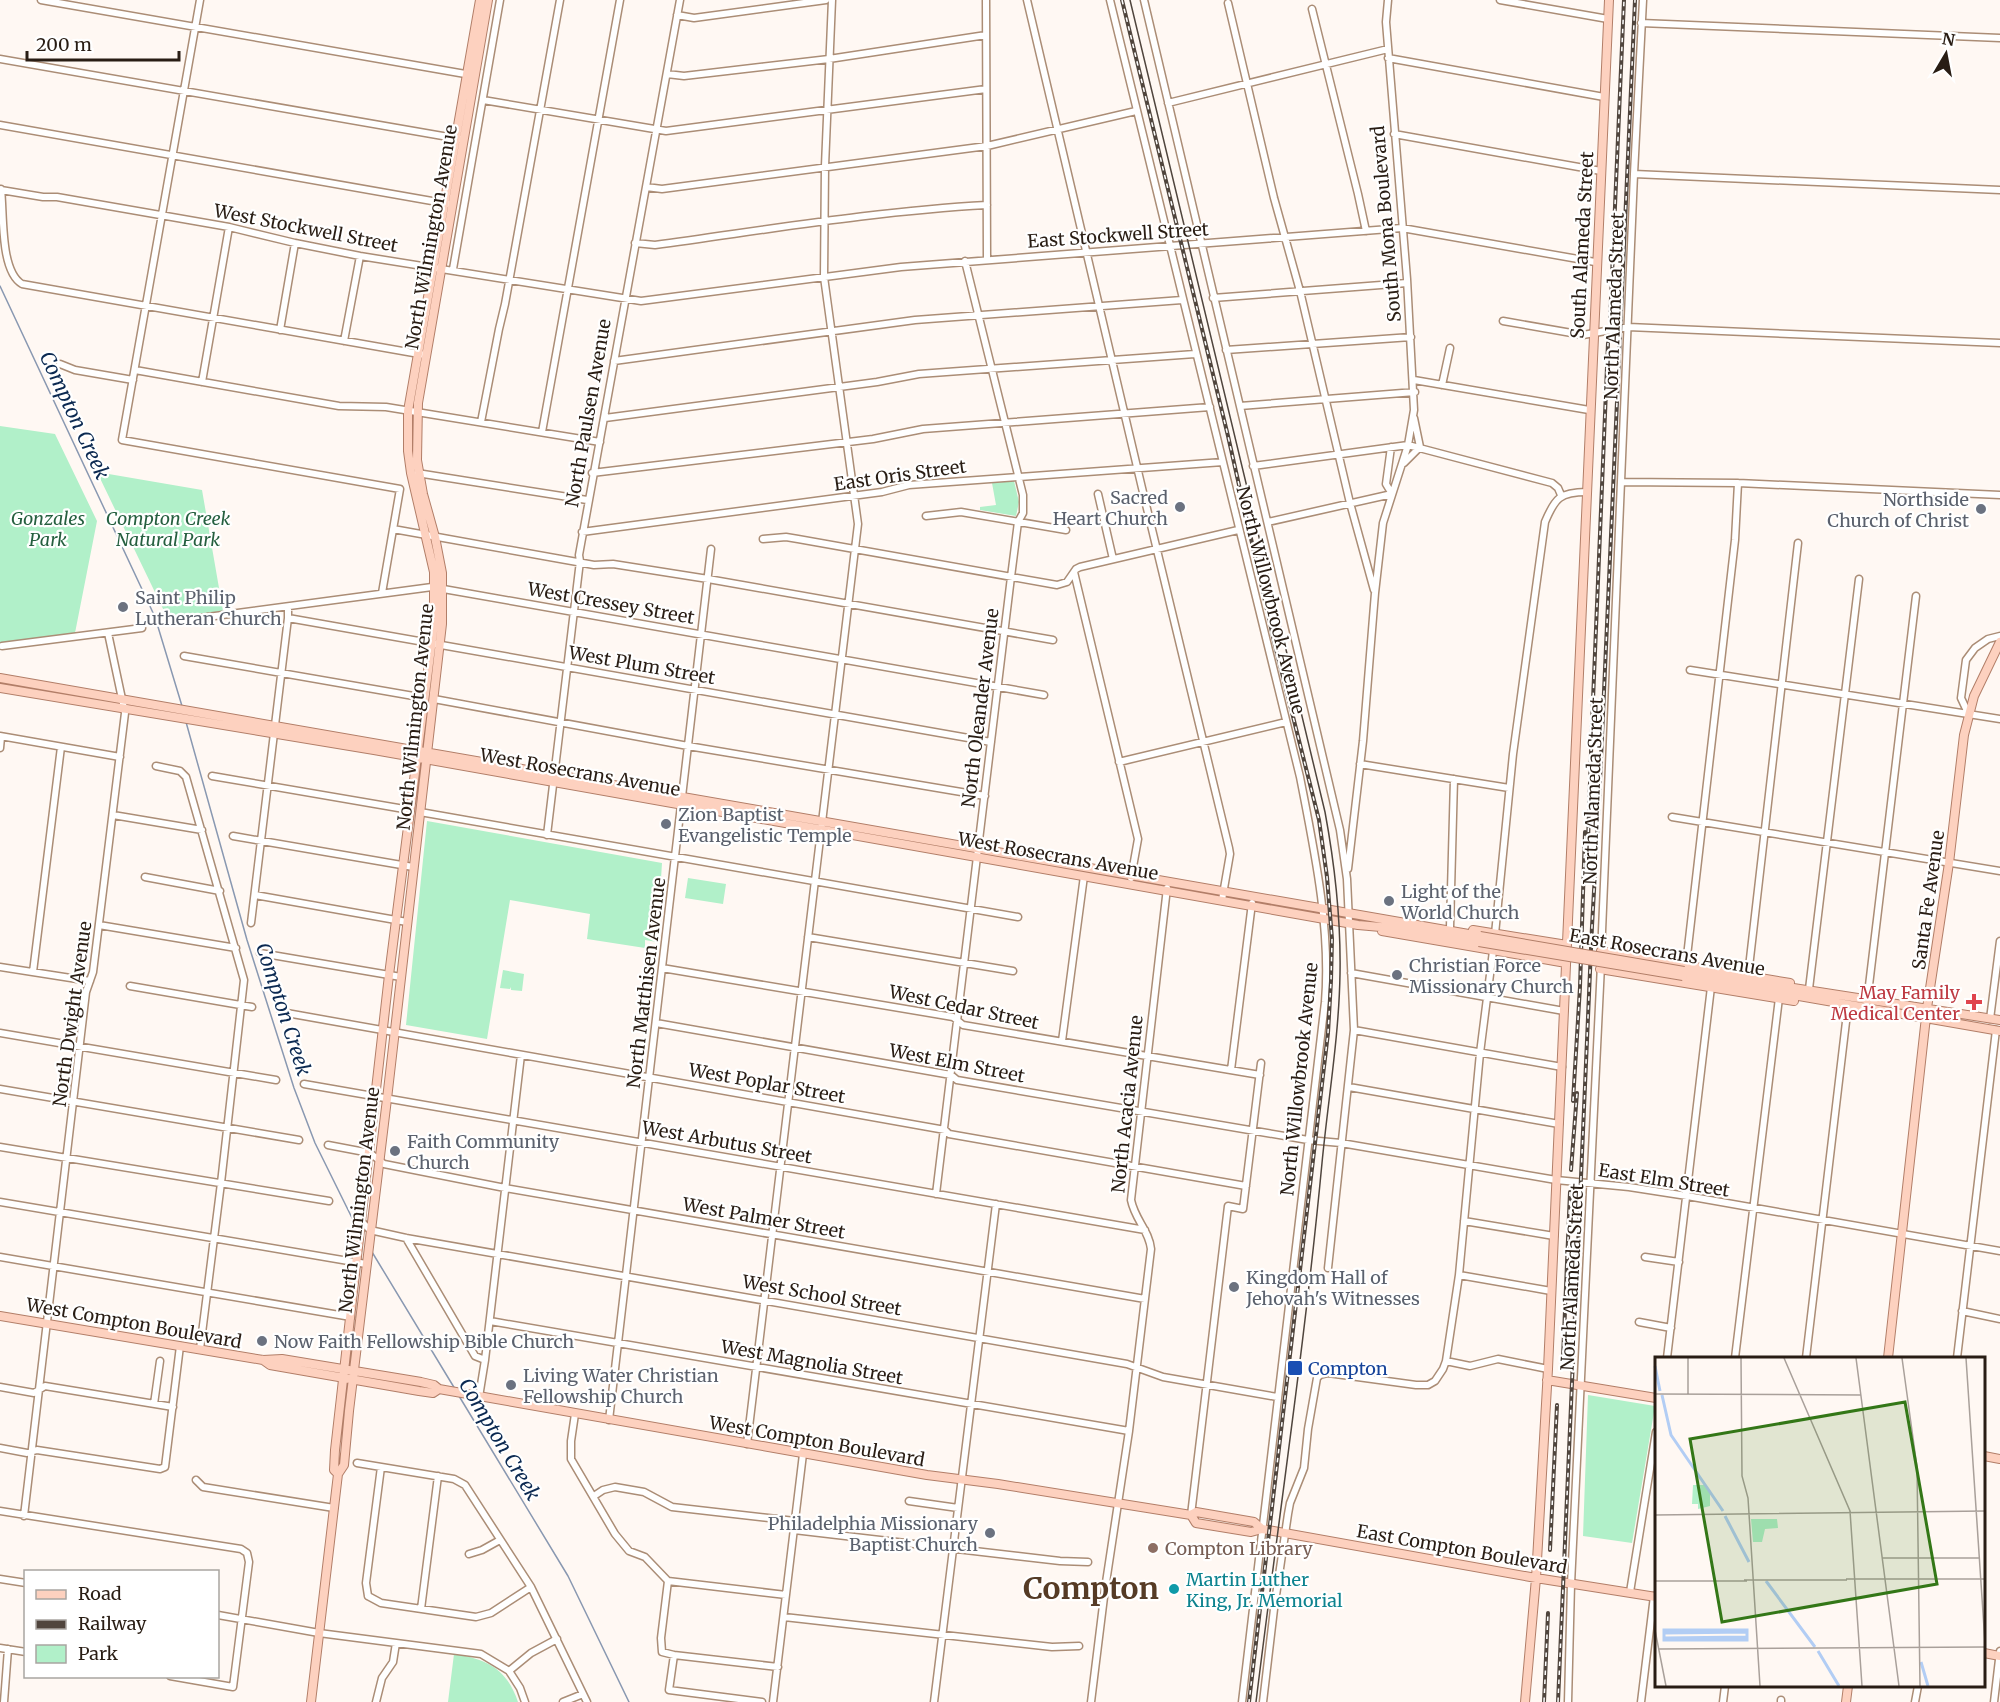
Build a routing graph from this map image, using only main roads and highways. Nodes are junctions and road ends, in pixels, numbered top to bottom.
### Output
1 (483, 0) edge
2 (1608, 0) edge
3 (459, 139) junction
4 (421, 354) junction
5 (415, 473) junction
6 (1587, 492) joint
7 (439, 588) junction
8 (2000, 642) edge
9 (0, 678) edge
10 (0, 687) edge
11 (430, 698) junction
12 (123, 704) junction
13 (418, 754) junction
14 (427, 756) junction
15 (978, 853) junction
16 (1131, 880) junction
17 (1326, 909) joint
18 (1351, 914) junction
19 (1327, 919) joint
20 (1358, 925) junction
21 (1480, 939) junction
22 (1567, 945) junction
23 (1601, 951) road end
24 (1566, 963) junction
25 (1600, 969) road end
26 (1684, 971) junction
27 (1809, 989) junction
28 (1830, 1002) junction
29 (1927, 1008) junction
30 (1926, 1018) junction
31 (2000, 1020) edge
32 (1998, 1030) edge
33 (0, 1316) edge
34 (1888, 1357) edge
35 (344, 1374) junction
36 (353, 1376) junction
37 (1547, 1380) junction
38 (1655, 1398) edge
39 (1985, 1456) edge
40 (2000, 1459) edge
41 (338, 1474) junction
42 (1262, 1529) joint
43 (1536, 1578) junction
44 (1655, 1597) edge
45 (1985, 1653) edge
46 (2000, 1656) edge
47 (1848, 1687) edge
48 (311, 1702) edge
49 (1525, 1702) edge
50 (1846, 1702) edge

1 - 3 main road, North Wilmington Avenue
1 - 3 main road, North Wilmington Avenue
2 - 6 main road, South Alameda Street
3 - 4 main road, North Wilmington Avenue
4 - 5 main road, North Wilmington Avenue
4 - 5 main road, North Wilmington Avenue
5 - 7 main road, North Wilmington Avenue
5 - 7 main road, North Wilmington Avenue
6 - 22 main road, North Alameda Street
7 - 11 main road, North Wilmington Avenue
7 - 11 main road, North Wilmington Avenue
8 - 29 main road, Santa Fe Avenue
9 - 12 main road, West Rosecrans Avenue
10 - 12 main road, West Rosecrans Avenue
11 - 13 main road, North Wilmington Avenue
11 - 14 main road, North Wilmington Avenue
12 - 13 main road, West Rosecrans Avenue
13 - 14 main road, West Rosecrans Avenue
13 - 35 main road, North Wilmington Avenue
14 - 15 main road, West Rosecrans Avenue
14 - 36 main road, North Wilmington Avenue
15 - 16 main road, West Rosecrans Avenue
15 - 16 main road, West Rosecrans Avenue
16 - 17 main road, West Rosecrans Avenue
16 - 19 main road, West Rosecrans Avenue
17 - 18 main road, East Rosecrans Avenue
18 - 21 main road, East Rosecrans Avenue
18 - 22 main road
19 - 20 main road, East Rosecrans Avenue
20 - 21 main road, East Rosecrans Avenue
20 - 24 main road
21 - 26 main road, East Rosecrans Avenue, bridge
22 - 24 main road, North Alameda Street
23 - 26 main road
24 - 37 main road, North Alameda Street
25 - 28 main road
26 - 27 main road, East Rosecrans Avenue
26 - 27 main road
26 - 28 main road, East Rosecrans Avenue
27 - 29 main road, East Rosecrans Avenue
28 - 30 main road, East Rosecrans Avenue
29 - 30 main road, Santa Fe Avenue
29 - 31 main road, East Rosecrans Avenue
30 - 32 main road, East Rosecrans Avenue
30 - 34 main road, Santa Fe Avenue
33 - 35 main road, West Compton Boulevard
35 - 36 main road, West Compton Boulevard
35 - 41 main road, North Wilmington Avenue
36 - 41 main road, North Wilmington Avenue
36 - 42 main road, West Compton Boulevard
37 - 38 main road
37 - 43 main road, North Alameda Street
39 - 40 main road
41 - 48 main road
42 - 43 main road, East Compton Boulevard
43 - 44 main road, East Compton Boulevard
43 - 49 main road
45 - 46 main road
47 - 50 main road

